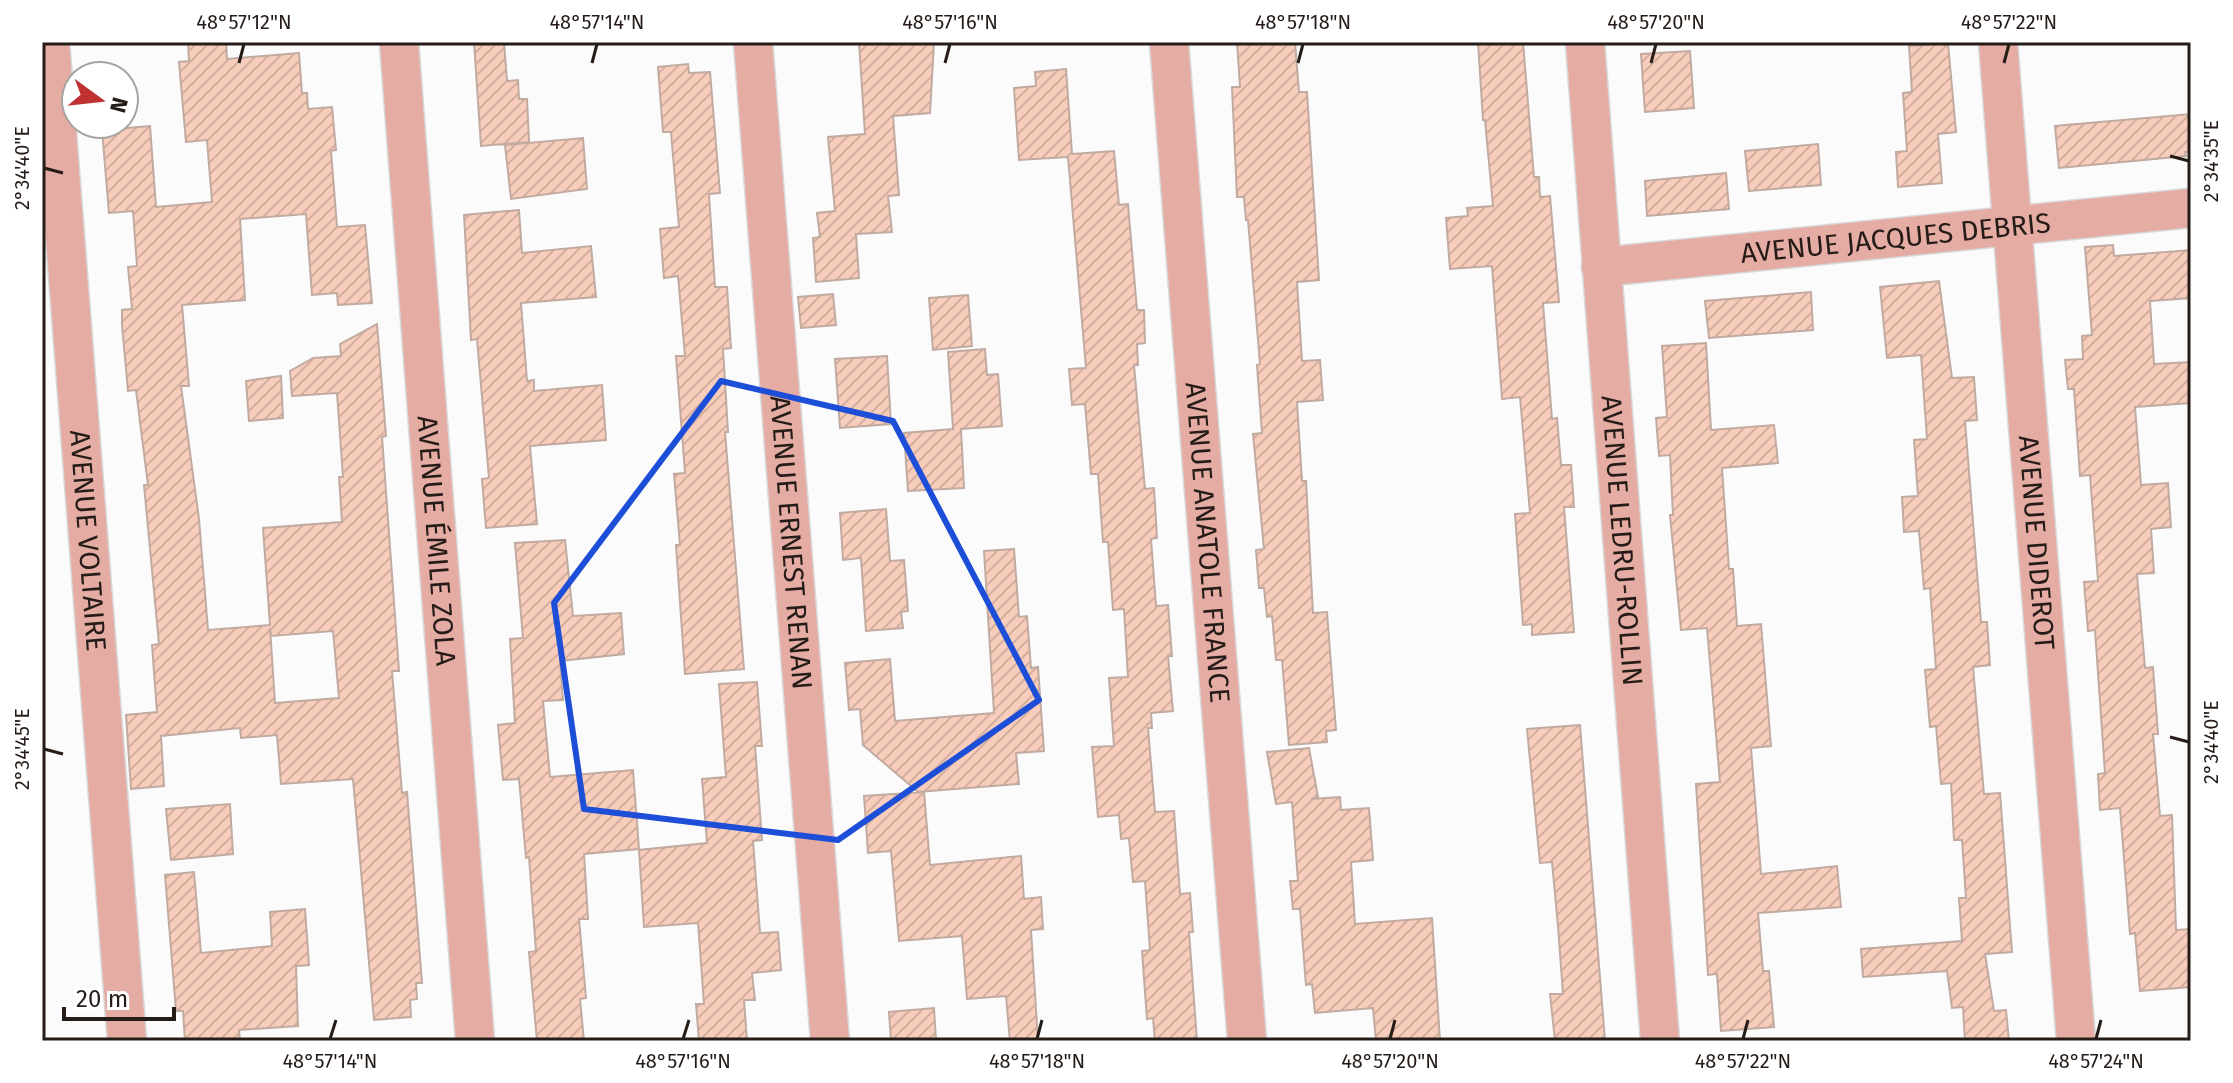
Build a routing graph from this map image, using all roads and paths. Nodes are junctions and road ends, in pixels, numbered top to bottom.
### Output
1 (50, 42) edge
2 (399, 42) edge
3 (753, 42) edge
4 (1169, 42) edge
5 (1585, 42) edge
6 (1998, 42) edge
7 (2191, 208) edge
8 (2013, 226) junction
9 (1601, 267) junction
10 (127, 1041) edge
11 (475, 1041) edge
12 (830, 1041) edge
13 (1247, 1041) edge
14 (1660, 1041) edge
15 (2076, 1041) edge

1 - 10 street, AVENUE VOLTAIRE
2 - 11 street, AVENUE ÉMILE ZOLA
3 - 12 street, AVENUE ERNEST RENAN
4 - 13 street, AVENUE ANATOLE FRANCE
5 - 9 street, AVENUE LEDRU-ROLLIN
6 - 8 street, AVENUE DIDEROT
7 - 8 street, AVENUE JACQUES DEBRIS
8 - 9 street, AVENUE JACQUES DEBRIS
8 - 15 street, AVENUE DIDEROT
9 - 14 street, AVENUE LEDRU-ROLLIN

